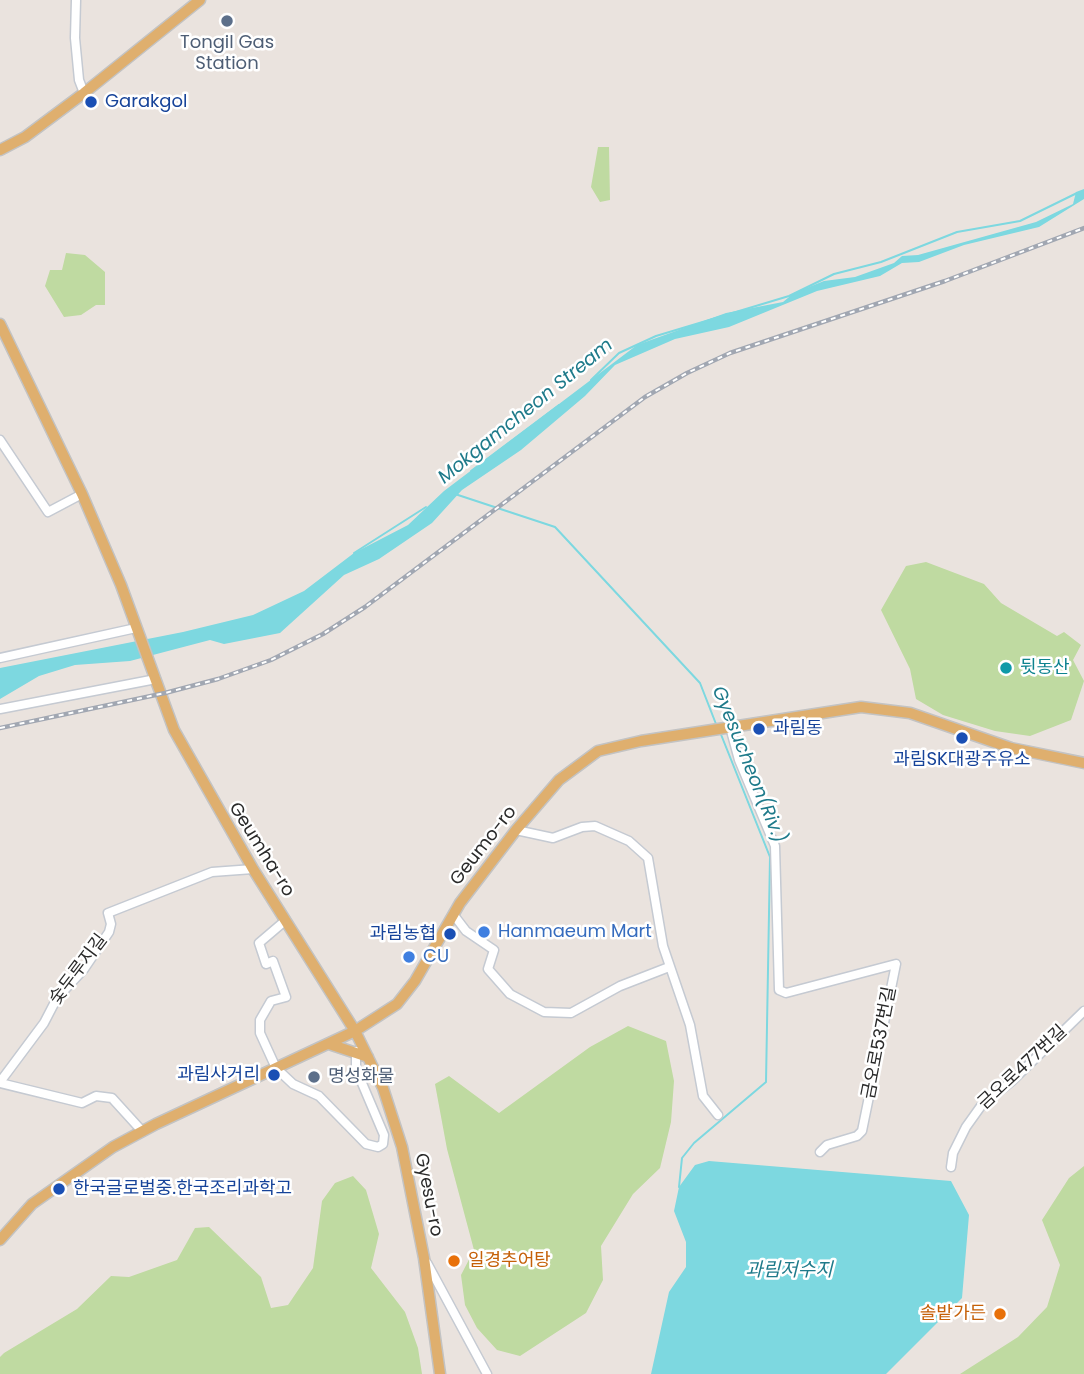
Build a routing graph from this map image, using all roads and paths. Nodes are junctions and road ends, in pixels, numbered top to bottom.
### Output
1 (76, 0) edge
2 (200, 0) edge
3 (84, 93) junction
4 (0, 150) edge
5 (0, 324) edge
6 (0, 440) edge
7 (82, 494) junction
8 (136, 628) junction
9 (0, 658) edge
10 (156, 679) junction
11 (0, 709) edge
12 (728, 727) junction
13 (1084, 763) edge
14 (516, 830) junction
15 (253, 869) junction
16 (453, 914) junction
17 (286, 920) junction
18 (669, 967) junction
19 (1084, 1011) edge
20 (355, 1031) junction
21 (329, 1044) junction
22 (356, 1051) junction
23 (369, 1058) junction
24 (276, 1068) junction
25 (0, 1082) edge
26 (718, 1115) dead end
27 (142, 1131) junction
28 (820, 1152) dead end
29 (951, 1167) dead end
30 (0, 1240) edge
31 (424, 1258) junction
32 (440, 1374) edge
33 (487, 1374) edge

1 - 3 street
2 - 3 main road
3 - 4 main road
5 - 7 main road
6 - 7 street
7 - 8 main road
8 - 9 street
8 - 10 main road, Geumha-ro
10 - 11 street
10 - 15 main road, Geumha-ro
12 - 13 main road, Geumo-ro
12 - 14 main road, Geumo-ro
12 - 28 street, 금오로537번길
14 - 16 main road, Geumo-ro
14 - 18 street
15 - 17 main road, Geumha-ro
15 - 25 street, 숯두루지길
16 - 18 street
16 - 20 main road, Geumo-ro
17 - 20 main road, Geumha-ro
17 - 24 street
18 - 26 street
19 - 29 street, 금오로477번길
20 - 21 main road, Geumo-ro
20 - 23 main road, Gyesu-ro
21 - 22 main road
21 - 24 main road, Geumo-ro
22 - 23 main road
22 - 24 street
23 - 31 main road, Gyesu-ro
24 - 27 main road, Geumo-ro
25 - 27 street
27 - 30 main road, Geumo-ro
31 - 32 main road, Gyesu-ro
31 - 33 street

